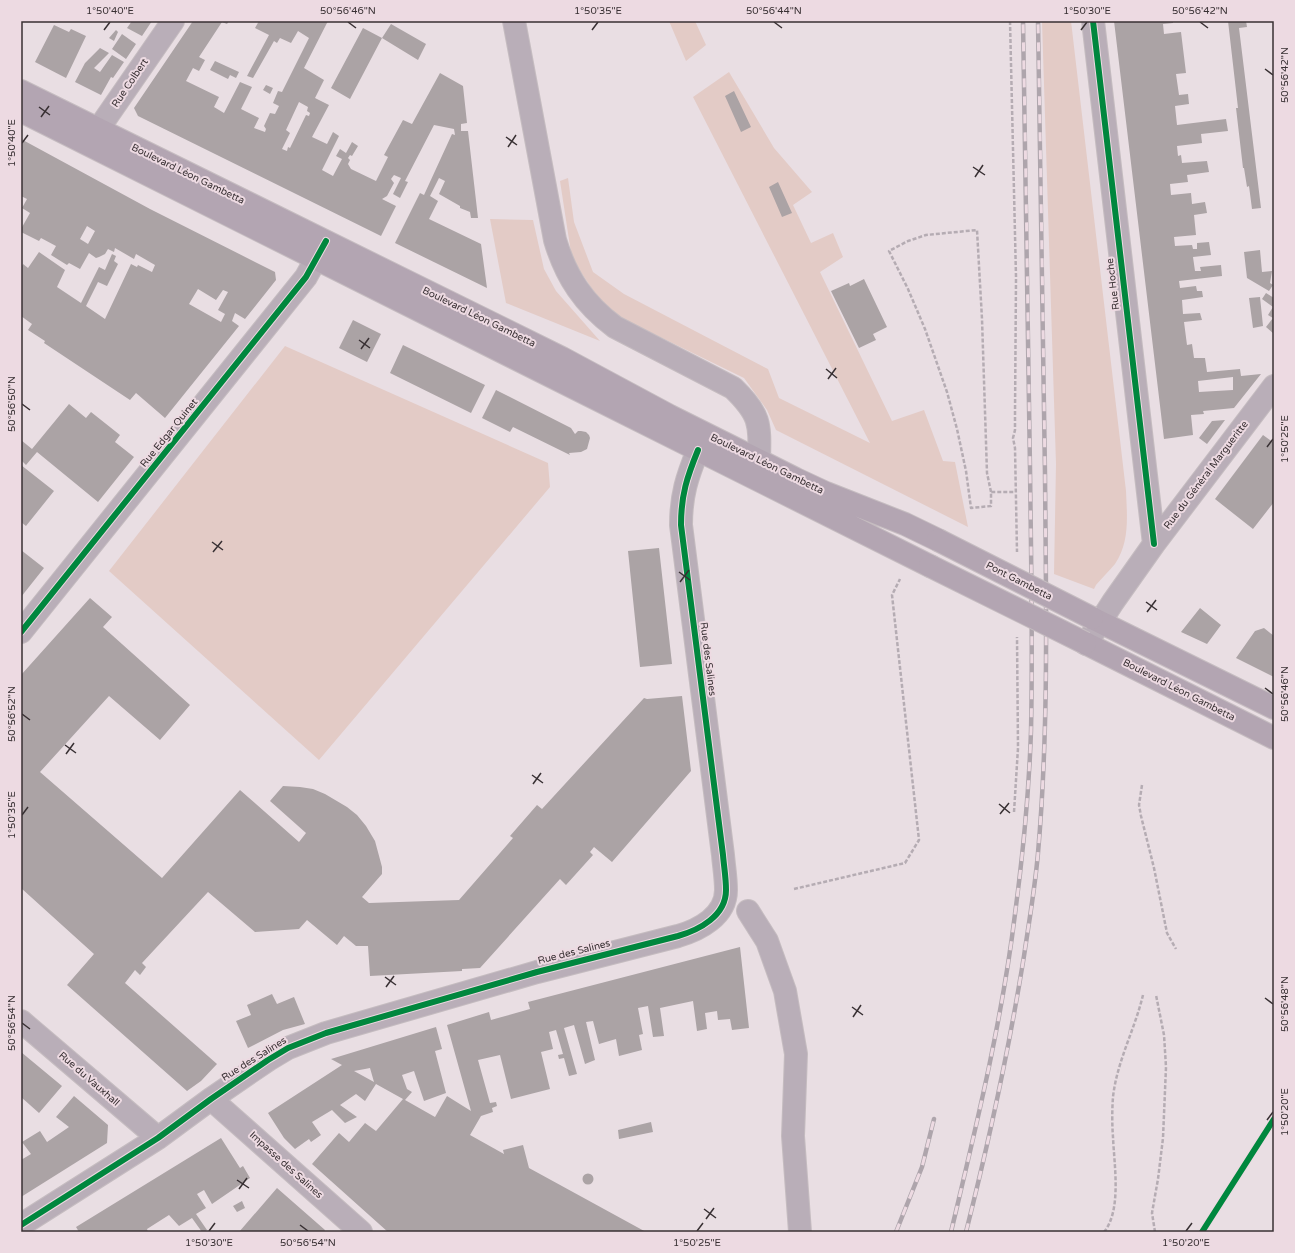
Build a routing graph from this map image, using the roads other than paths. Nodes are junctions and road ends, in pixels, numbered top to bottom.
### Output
1 (173, 21) edge
2 (514, 21) edge
3 (1093, 21) edge
4 (21, 91) edge
5 (21, 111) edge
6 (93, 137) junction
7 (321, 250) junction
8 (1274, 386) edge
9 (698, 450) junction
10 (759, 461) junction
11 (938, 540) joint
12 (1154, 544) junction
13 (1096, 619) junction
14 (21, 632) edge
15 (1086, 644) junction
16 (1274, 708) edge
17 (1274, 738) edge
18 (748, 911) dead end
19 (21, 1021) edge
20 (211, 1099) junction
21 (158, 1138) junction
22 (21, 1225) edge
23 (361, 1232) edge
24 (800, 1232) edge

1 - 6 street, Rue Colbert
2 - 10 street
3 - 12 street, Rue Hoche
4 - 6 main road, Boulevard Léon Gambetta
5 - 6 main road, Boulevard Léon Gambetta
6 - 7 main road, Boulevard Léon Gambetta
7 - 9 main road, Boulevard Léon Gambetta
7 - 10 main road, Boulevard Léon Gambetta
7 - 14 street, Rue Edgar Quinet
8 - 12 street, Rue du Général Margueritte
9 - 15 main road, Boulevard Léon Gambetta, bridge
9 - 20 street, Rue des Salines
10 - 11 main road, Boulevard Léon Gambetta
11 - 13 main road, Pont Gambetta, bridge
12 - 13 street, Rue du Général Margueritte
13 - 15 street, Rue du Général Margueritte
13 - 16 main road
15 - 17 main road, Boulevard Léon Gambetta
18 - 24 street
19 - 21 street, Rue du Vauxhall
20 - 21 street, Rue des Salines
20 - 23 street, Impasse des Salines
21 - 22 street, Rue des Salines

